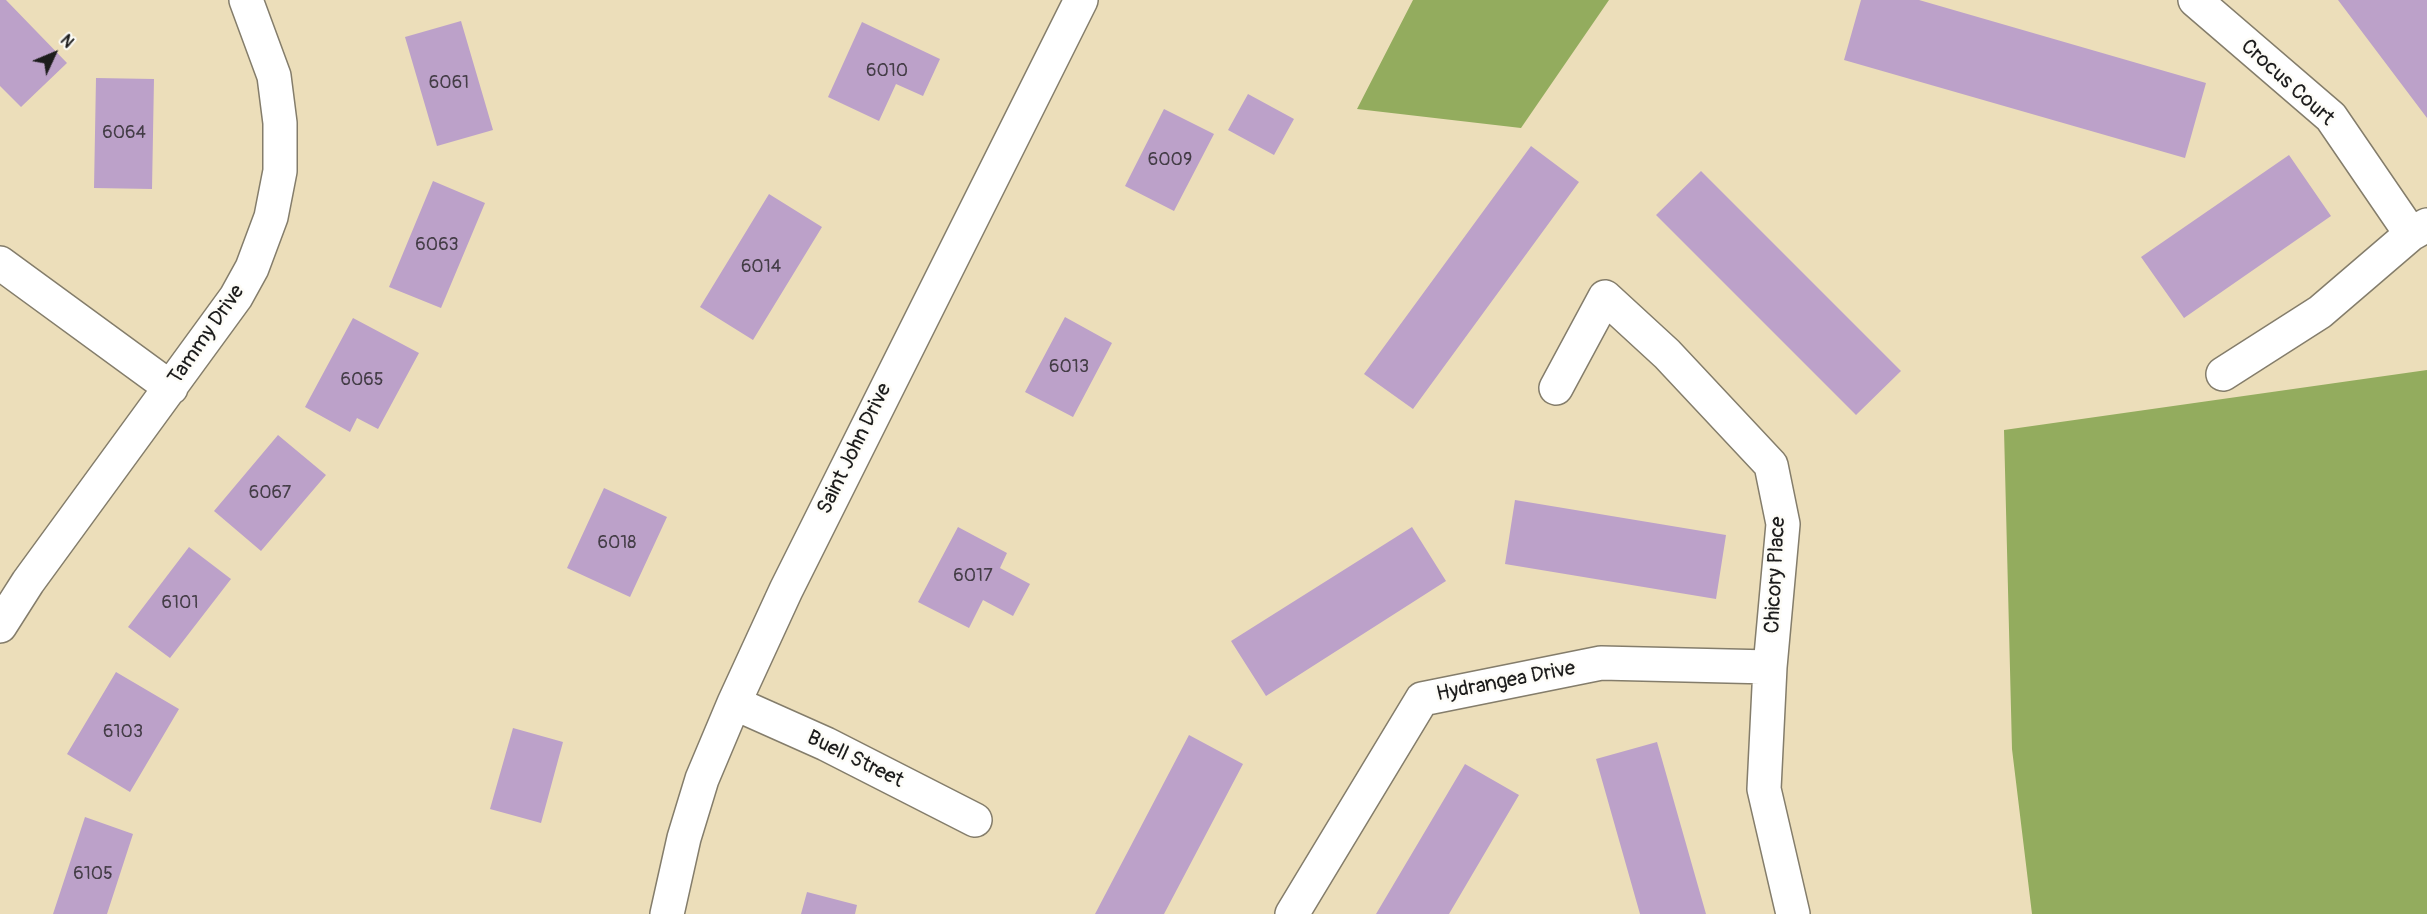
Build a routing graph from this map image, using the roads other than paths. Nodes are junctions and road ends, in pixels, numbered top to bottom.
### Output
1 (246, 0) edge
2 (1081, 0) edge
3 (2195, 0) edge
4 (2419, 229) edge
5 (0, 263) edge
6 (2223, 374) dead end
7 (171, 387) junction
8 (1556, 388) dead end
9 (0, 626) edge
10 (1770, 667) junction
11 (734, 703) junction
12 (975, 820) dead end
13 (667, 914) edge
14 (1292, 914) edge
15 (1793, 914) edge

1 - 7 street, Tammy Drive
2 - 11 street, Saint John Drive
3 - 4 street, Crocus Court
4 - 6 street, Crocus Court
5 - 7 street
7 - 9 street, Tammy Drive
8 - 10 street, Chicory Place
10 - 14 street, Hydrangea Drive
10 - 15 street, Chicory Place
11 - 12 street, Buell Street
11 - 13 street, Saint John Drive

